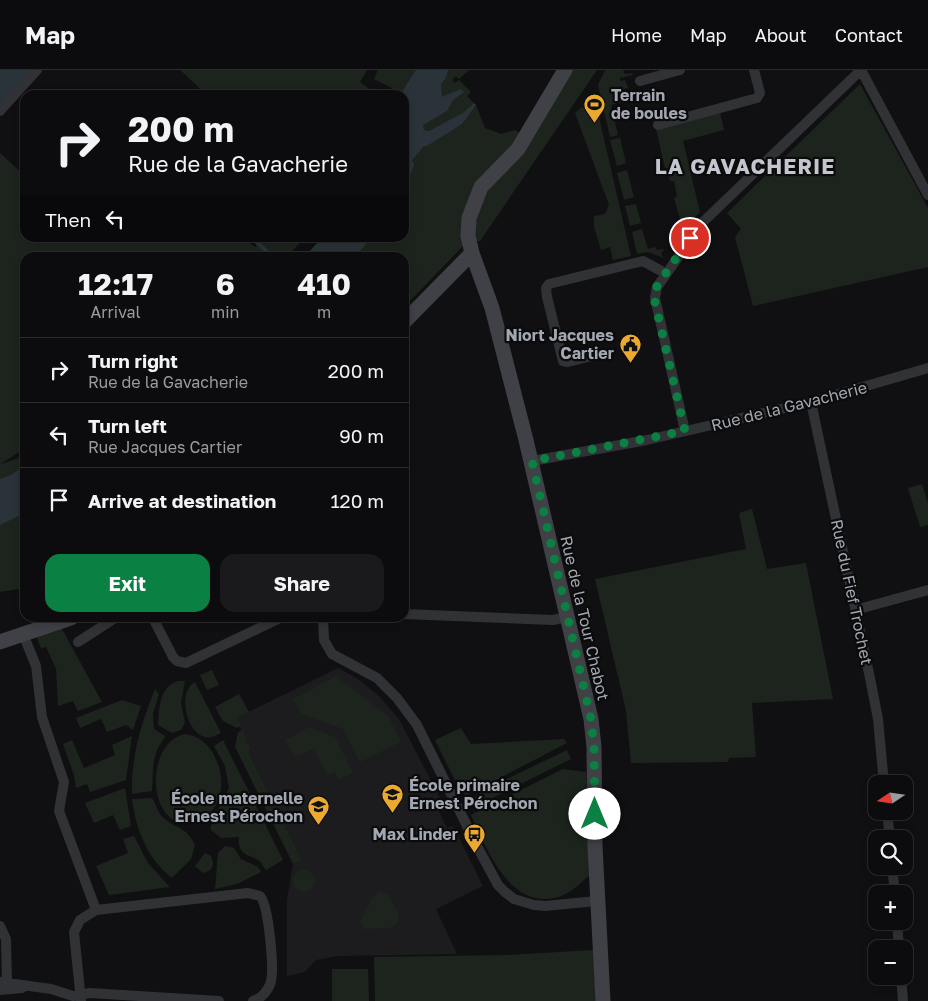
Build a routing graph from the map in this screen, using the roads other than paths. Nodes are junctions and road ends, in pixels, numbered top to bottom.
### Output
1 (37, 70) edge
2 (565, 70) edge
3 (680, 70) edge
4 (754, 70) edge
5 (861, 70) edge
6 (640, 81) dead end
7 (0, 111) edge
8 (658, 125) dead end
9 (928, 195) edge
10 (472, 253) junction
11 (665, 273) junction
12 (409, 317) edge
13 (588, 357) dead end
14 (928, 368) edge
15 (811, 402) junction
16 (685, 431) junction
17 (532, 461) junction
18 (928, 590) edge
19 (856, 610) junction
20 (409, 614) edge
21 (568, 617) junction
22 (59, 622) edge
23 (109, 622) edge
24 (155, 622) edge
25 (272, 622) edge
26 (323, 622) edge
27 (23, 634) junction
28 (0, 642) edge
29 (78, 642) dead end
30 (883, 775) edge
31 (597, 901) junction
32 (96, 910) junction
33 (0, 926) edge
34 (2, 985) edge
35 (902, 985) edge
36 (81, 998) edge
37 (255, 1000) edge
38 (219, 1001) edge
39 (603, 1001) edge
40 (903, 1001) edge

1 - 7 street
2 - 10 street, Rue de la Tour Chabot
3 - 6 street
4 - 8 street
5 - 9 street
5 - 11 street
10 - 12 street
10 - 17 street, Rue de la Tour Chabot
11 - 13 street
11 - 16 street
14 - 15 street, Rue de la Gavacherie
15 - 16 street, Rue de la Gavacherie
15 - 19 street, Rue du Fief Trochet
16 - 17 street, Rue de la Gavacherie
17 - 21 street, Rue de la Tour Chabot
18 - 19 street
19 - 30 street, Rue du Fief Trochet
20 - 21 street
21 - 31 street, Rue de la Tour Chabot
22 - 27 street
23 - 29 street
24 - 25 street
26 - 31 street
27 - 28 street
27 - 32 street
31 - 39 street, Rue de la Tour Chabot
32 - 36 street
32 - 37 street
33 - 34 street
34 - 36 street
35 - 40 street
36 - 38 street

